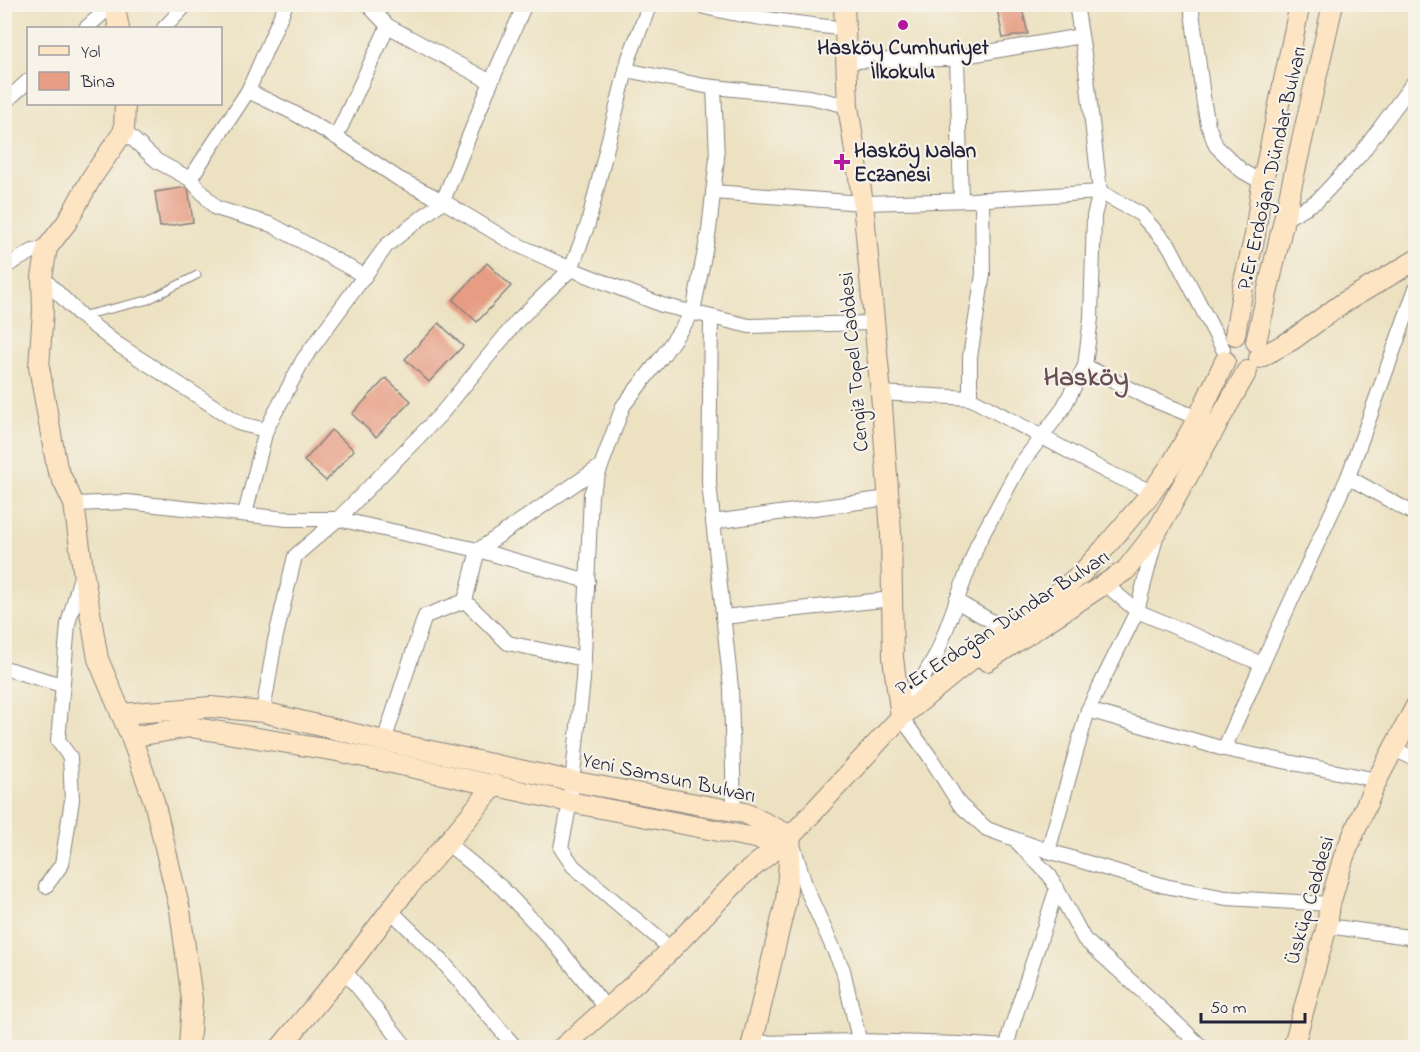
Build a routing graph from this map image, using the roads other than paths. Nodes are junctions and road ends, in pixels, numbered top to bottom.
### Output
1 (113, 4) edge
2 (187, 4) edge
3 (286, 4) edge
4 (367, 4) edge
5 (525, 4) edge
6 (650, 4) edge
7 (693, 4) edge
8 (844, 4) edge
9 (1076, 4) edge
10 (1191, 4) edge
11 (1300, 4) edge
12 (1333, 4) edge
13 (388, 26) junction
14 (87, 27) edge
15 (119, 27) edge
16 (165, 27) edge
17 (845, 29) junction
18 (1081, 36) junction
19 (957, 57) junction
20 (846, 61) junction
21 (626, 70) junction
22 (1416, 79) edge
23 (27, 82) edge
24 (491, 82) junction
25 (714, 87) junction
26 (248, 91) junction
27 (4, 103) edge
28 (125, 105) edge
29 (848, 106) junction
30 (124, 131) junction
31 (336, 137) junction
32 (190, 179) junction
33 (1263, 183) junction
34 (713, 192) junction
35 (1100, 192) junction
36 (982, 199) junction
37 (961, 200) junction
38 (443, 201) junction
39 (863, 203) junction
40 (1283, 220) junction
41 (46, 248) junction
42 (1416, 260) edge
43 (4, 267) edge
44 (571, 269) junction
45 (197, 275) dead end
46 (365, 276) junction
47 (42, 277) junction
48 (1416, 288) edge
49 (693, 312) junction
50 (81, 316) junction
51 (711, 317) junction
52 (873, 323) junction
53 (1227, 348) junction
54 (1255, 354) junction
55 (1085, 366) junction
56 (880, 393) junction
57 (970, 398) junction
58 (1198, 418) junction
59 (266, 430) junction
60 (1042, 437) junction
61 (602, 466) junction
62 (1348, 477) junction
63 (1152, 492) junction
64 (888, 498) junction
65 (74, 504) junction
66 (245, 514) junction
67 (1416, 515) edge
68 (338, 519) junction
69 (713, 522) junction
70 (1158, 529) junction
71 (478, 550) junction
72 (83, 569) junction
73 (588, 580) junction
74 (1105, 584) junction
75 (892, 599) junction
76 (465, 601) junction
77 (956, 601) junction
78 (1137, 611) junction
79 (723, 617) junction
80 (1007, 630) junction
81 (584, 659) junction
82 (1262, 664) junction
83 (4, 668) edge
84 (62, 685) junction
85 (1416, 706) edge
86 (1088, 710) junction
87 (263, 712) junction
88 (121, 714) junction
89 (901, 717) junction
90 (131, 737) junction
91 (384, 741) junction
92 (1224, 749) junction
93 (1393, 749) junction
94 (1416, 759) edge
95 (1377, 780) junction
96 (571, 781) junction
97 (495, 785) junction
98 (570, 802) junction
99 (734, 811) junction
100 (791, 836) junction
101 (1014, 839) junction
102 (447, 843) junction
103 (1048, 851) junction
104 (46, 886) dead end
105 (1057, 888) junction
106 (1330, 904) junction
107 (390, 910) junction
108 (1327, 926) junction
109 (1416, 938) edge
110 (671, 949) junction
111 (344, 970) junction
112 (607, 1009) junction
113 (860, 1044) edge
114 (751, 1045) edge
115 (189, 1047) edge
116 (280, 1047) edge
117 (407, 1047) edge
118 (516, 1047) edge
119 (562, 1047) edge
120 (1007, 1047) edge
121 (1203, 1047) edge
122 (1293, 1047) edge

1 - 14 street
1 - 15 main road
2 - 16 street
3 - 26 street
4 - 13 street
5 - 24 street
6 - 21 street
7 - 17 street
8 - 17 main road, Cengiz Topel Caddesi
9 - 18 street
10 - 33 street
11 - 33 main road, P.Er Erdoğan Dündar Bulvarı
12 - 40 main road, P.Er Erdoğan Dündar Bulvarı
13 - 24 street
13 - 31 street
17 - 20 main road, Cengiz Topel Caddesi
18 - 19 street
18 - 35 street
19 - 20 street
19 - 37 street
20 - 29 main road, Cengiz Topel Caddesi
21 - 25 street
21 - 44 street
22 - 40 street
23 - 27 street
24 - 38 street
25 - 29 street
25 - 34 street
26 - 31 street
26 - 32 street
28 - 30 main road
29 - 39 main road, Cengiz Topel Caddesi
30 - 32 street
30 - 41 main road
31 - 38 street
32 - 46 street
33 - 53 main road, P.Er Erdoğan Dündar Bulvarı
34 - 39 street
34 - 49 street
35 - 36 street
35 - 53 street
35 - 55 street
36 - 37 street
36 - 57 street
37 - 39 street
38 - 44 street
38 - 46 street
39 - 52 main road, Cengiz Topel Caddesi
40 - 54 main road, P.Er Erdoğan Dündar Bulvarı
41 - 43 street
41 - 47 main road
42 - 54 main road
44 - 49 street
44 - 68 street
45 - 50 lane
46 - 59 street
47 - 50 street
47 - 65 main road
48 - 62 street
49 - 51 street
49 - 61 street
50 - 59 street
51 - 52 street
51 - 69 street
52 - 56 main road, Cengiz Topel Caddesi
53 - 54 main road
53 - 54 main road
53 - 58 main road, P.Er Erdoğan Dündar Bulvarı
54 - 70 main road, P.Er Erdoğan Dündar Bulvarı
55 - 58 street
55 - 60 street
56 - 57 street
56 - 64 main road, Cengiz Topel Caddesi
57 - 60 street
58 - 63 main road, P.Er Erdoğan Dündar Bulvarı
59 - 66 street
60 - 63 street
60 - 77 street
61 - 71 street
61 - 73 street
62 - 67 street
62 - 82 street
63 - 80 main road, P.Er Erdoğan Dündar Bulvarı
64 - 69 street
64 - 75 main road, Cengiz Topel Caddesi
65 - 66 street
65 - 72 main road
66 - 68 street
68 - 71 street
68 - 87 street
69 - 79 street
70 - 74 main road, P.Er Erdoğan Dündar Bulvarı
70 - 78 street
71 - 73 street
71 - 76 street
72 - 84 street
72 - 88 main road
73 - 81 street
74 - 78 street
74 - 89 main road, P.Er Erdoğan Dündar Bulvarı
75 - 79 street
75 - 89 main road, Cengiz Topel Caddesi
76 - 81 street
76 - 91 street
77 - 80 street
77 - 89 street
78 - 82 street
78 - 86 street
79 - 99 street
80 - 89 main road, P.Er Erdoğan Dündar Bulvarı
81 - 96 street
82 - 92 street
83 - 84 street
84 - 104 street
85 - 93 main road, Üsküp Caddesi
86 - 92 street
86 - 103 street
87 - 88 main road, Yeni Samsun Bulvarı
87 - 91 main road, Yeni Samsun Bulvarı
88 - 90 main road
89 - 100 main road
89 - 101 street
90 - 97 main road, Yeni Samsun Bulvarı
90 - 115 main road
91 - 96 main road, Yeni Samsun Bulvarı
92 - 95 street
93 - 94 street
93 - 95 main road, Üsküp Caddesi
95 - 106 main road, Üsküp Caddesi
96 - 98 street
96 - 99 main road, Yeni Samsun Bulvarı
97 - 98 main road, Yeni Samsun Bulvarı
97 - 102 main road
98 - 100 main road, Yeni Samsun Bulvarı
98 - 110 street
99 - 100 main road, Yeni Samsun Bulvarı
100 - 110 main road
100 - 113 street
100 - 114 main road
101 - 103 street
101 - 105 street
102 - 107 main road
102 - 112 street
103 - 106 street
105 - 120 street
105 - 121 street
106 - 108 main road, Üsküp Caddesi
107 - 111 main road
107 - 118 street
108 - 109 street
108 - 122 main road, Üsküp Caddesi
110 - 112 main road
111 - 116 main road
111 - 117 street
112 - 119 main road
113 - 114 street
113 - 120 street

